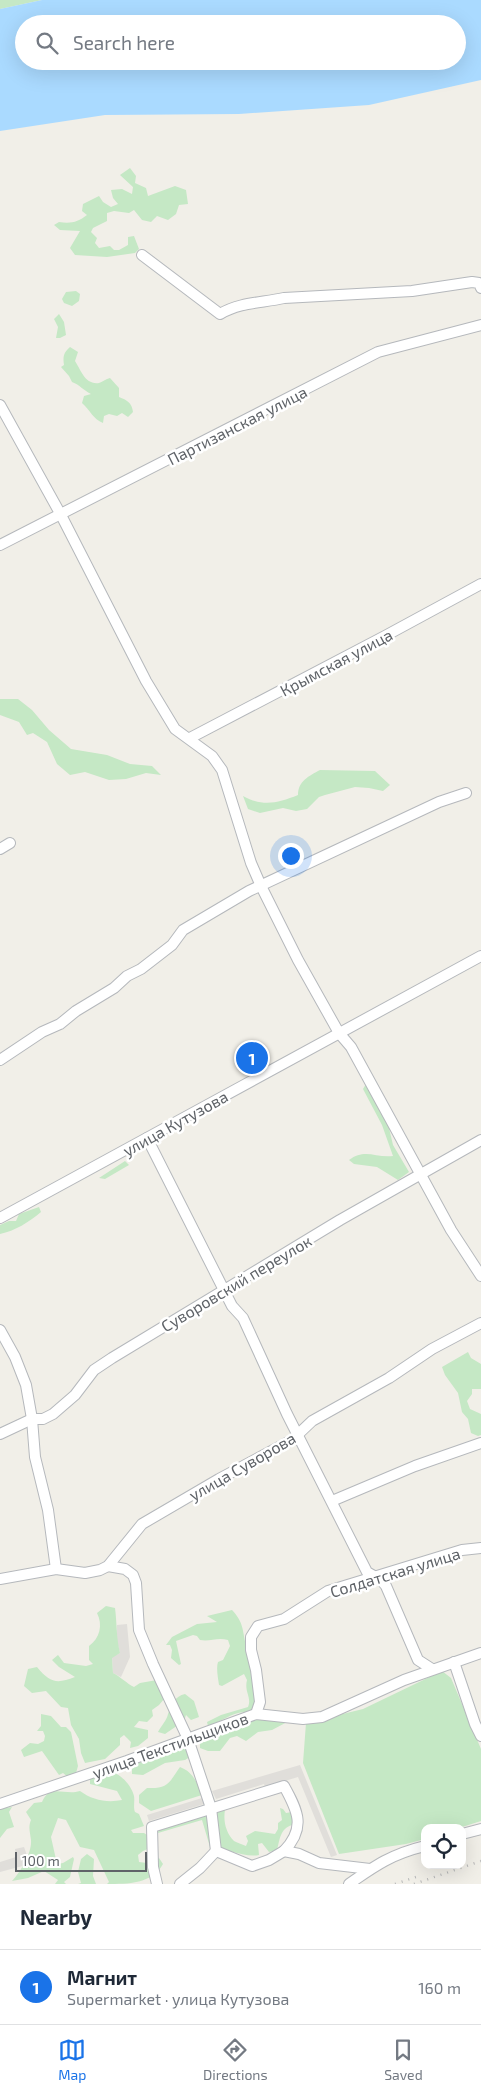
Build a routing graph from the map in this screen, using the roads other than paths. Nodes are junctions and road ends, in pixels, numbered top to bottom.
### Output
1 (142, 255) dead end
2 (480, 285) edge
3 (481, 325) edge
4 (0, 404) edge
5 (61, 515) junction
6 (0, 545) edge
7 (481, 584) edge
8 (190, 738) junction
9 (466, 793) dead end
10 (10, 843) dead end
11 (0, 848) edge
12 (261, 886) junction
13 (481, 956) edge
14 (339, 1033) junction
15 (0, 1060) edge
16 (147, 1138) junction
17 (481, 1140) edge
18 (420, 1174) junction
19 (0, 1218) edge
20 (481, 1276) edge
21 (224, 1291) junction
22 (481, 1323) edge
23 (0, 1330) edge
24 (32, 1419) junction
25 (0, 1434) edge
26 (298, 1435) junction
27 (481, 1444) edge
28 (332, 1502) junction
29 (481, 1548) edge
30 (108, 1566) junction
31 (56, 1569) junction
32 (374, 1576) junction
33 (0, 1579) edge
34 (481, 1653) edge
35 (454, 1662) junction
36 (432, 1669) junction
37 (256, 1714) junction
38 (481, 1736) edge
39 (188, 1739) junction
40 (0, 1804) edge
41 (211, 1808) junction
42 (481, 1829) edge
43 (466, 1833) edge
44 (421, 1847) edge
45 (216, 1851) junction
46 (284, 1851) junction
47 (370, 1870) junction
48 (157, 1884) edge
49 (180, 1884) edge
50 (349, 1884) edge

1 - 2 street
3 - 5 street, Партизанская улица
4 - 5 street
5 - 6 street, Партизанская улица
5 - 8 street
7 - 8 street, Крымская улица
8 - 12 street
9 - 12 street
10 - 11 street
12 - 14 street
12 - 15 street
13 - 14 street, улица Кутузова
14 - 16 street, улица Кутузова
14 - 18 street
16 - 19 street, улица Кутузова
16 - 21 street
17 - 18 street, Суворовский переулок
18 - 20 street
18 - 21 street, Суворовский переулок
21 - 24 street, Суворовский переулок
21 - 26 street
22 - 26 street, улица Суворова
23 - 24 street
24 - 25 street, Суворовский переулок
24 - 31 street
26 - 28 street
26 - 30 street, улица Суворова
27 - 28 street
28 - 32 street
29 - 32 street, Солдатская улица
30 - 31 street
30 - 39 street
31 - 33 street
32 - 36 street
32 - 37 street, Солдатская улица
34 - 35 street, улица Текстильщиков
35 - 36 street, улица Текстильщиков
35 - 38 street
36 - 37 street, улица Текстильщиков
37 - 39 street, улица Текстильщиков
39 - 40 street, улица Текстильщиков
39 - 41 street
41 - 45 street
41 - 46 street
41 - 48 street
42 - 43 street
44 - 47 street
45 - 46 street
45 - 49 street
46 - 47 street
47 - 50 street

